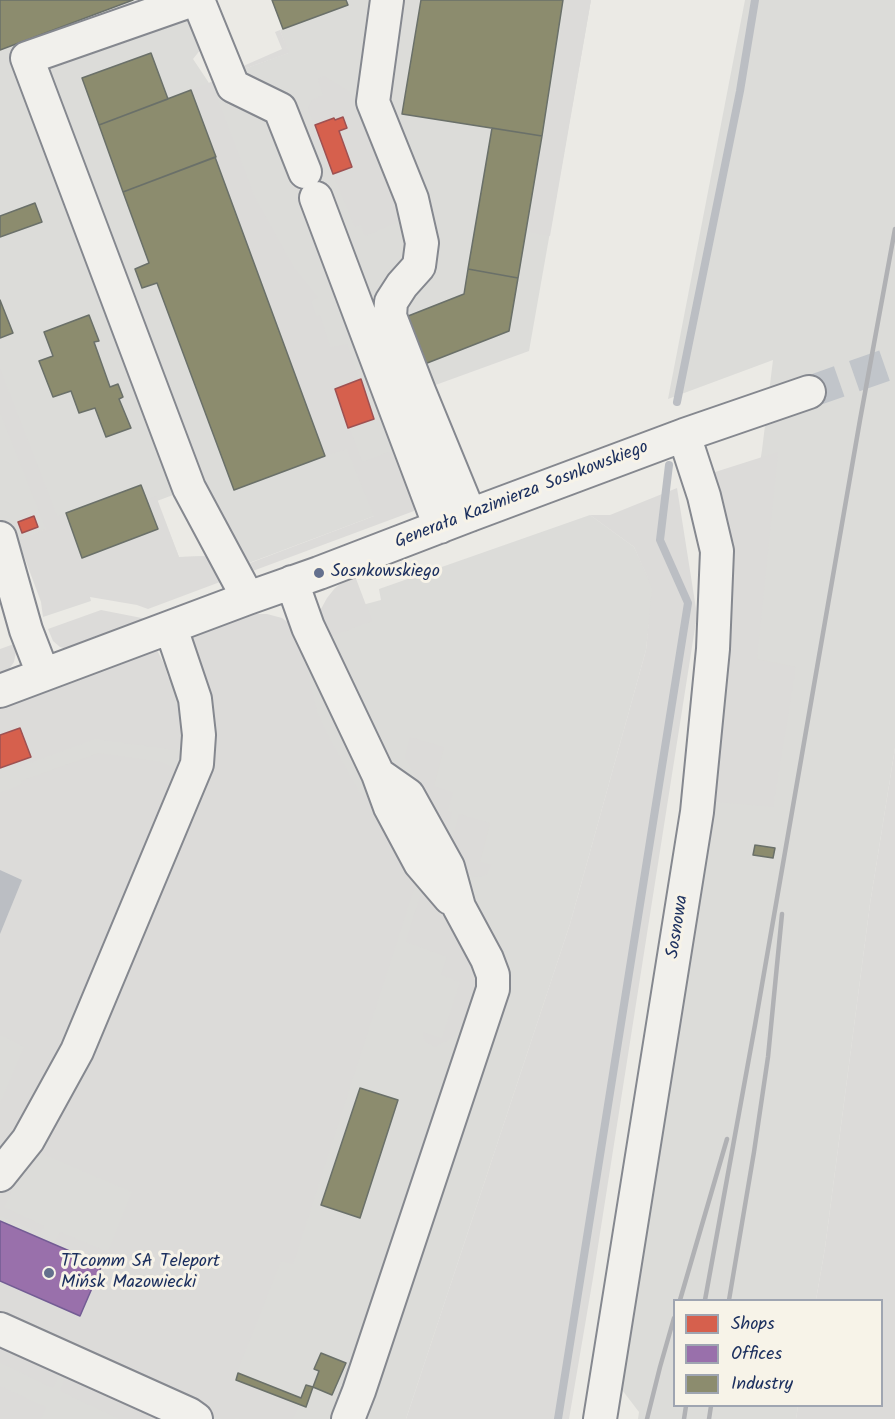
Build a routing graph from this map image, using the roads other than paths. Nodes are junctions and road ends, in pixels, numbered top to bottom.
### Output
1 (193, 0) edge
2 (198, 0) edge
3 (387, 0) edge
4 (808, 392) tunnel mouth
5 (684, 435) junction
6 (470, 515) junction
7 (440, 527) junction
8 (0, 538) edge
9 (292, 582) junction
10 (248, 598) junction
11 (171, 628) junction
12 (44, 674) junction
13 (0, 691) edge
14 (0, 1175) edge
15 (0, 1329) edge
16 (196, 1419) edge
17 (348, 1419) edge
18 (600, 1419) edge

1 - 10 street
2 - 7 street
3 - 6 street
4 - 5 street, Generała Kazimierza Sosnkowskiego
5 - 6 street, Generała Kazimierza Sosnkowskiego
5 - 18 street, Sosnowa
6 - 7 street, Generała Kazimierza Sosnkowskiego
7 - 9 street, Generała Kazimierza Sosnkowskiego
8 - 12 street
9 - 10 street, Generała Kazimierza Sosnkowskiego
9 - 17 street
10 - 11 street, Generała Kazimierza Sosnkowskiego
11 - 12 street, Generała Kazimierza Sosnkowskiego
11 - 14 street
12 - 13 street, Generała Kazimierza Sosnkowskiego
15 - 16 street

